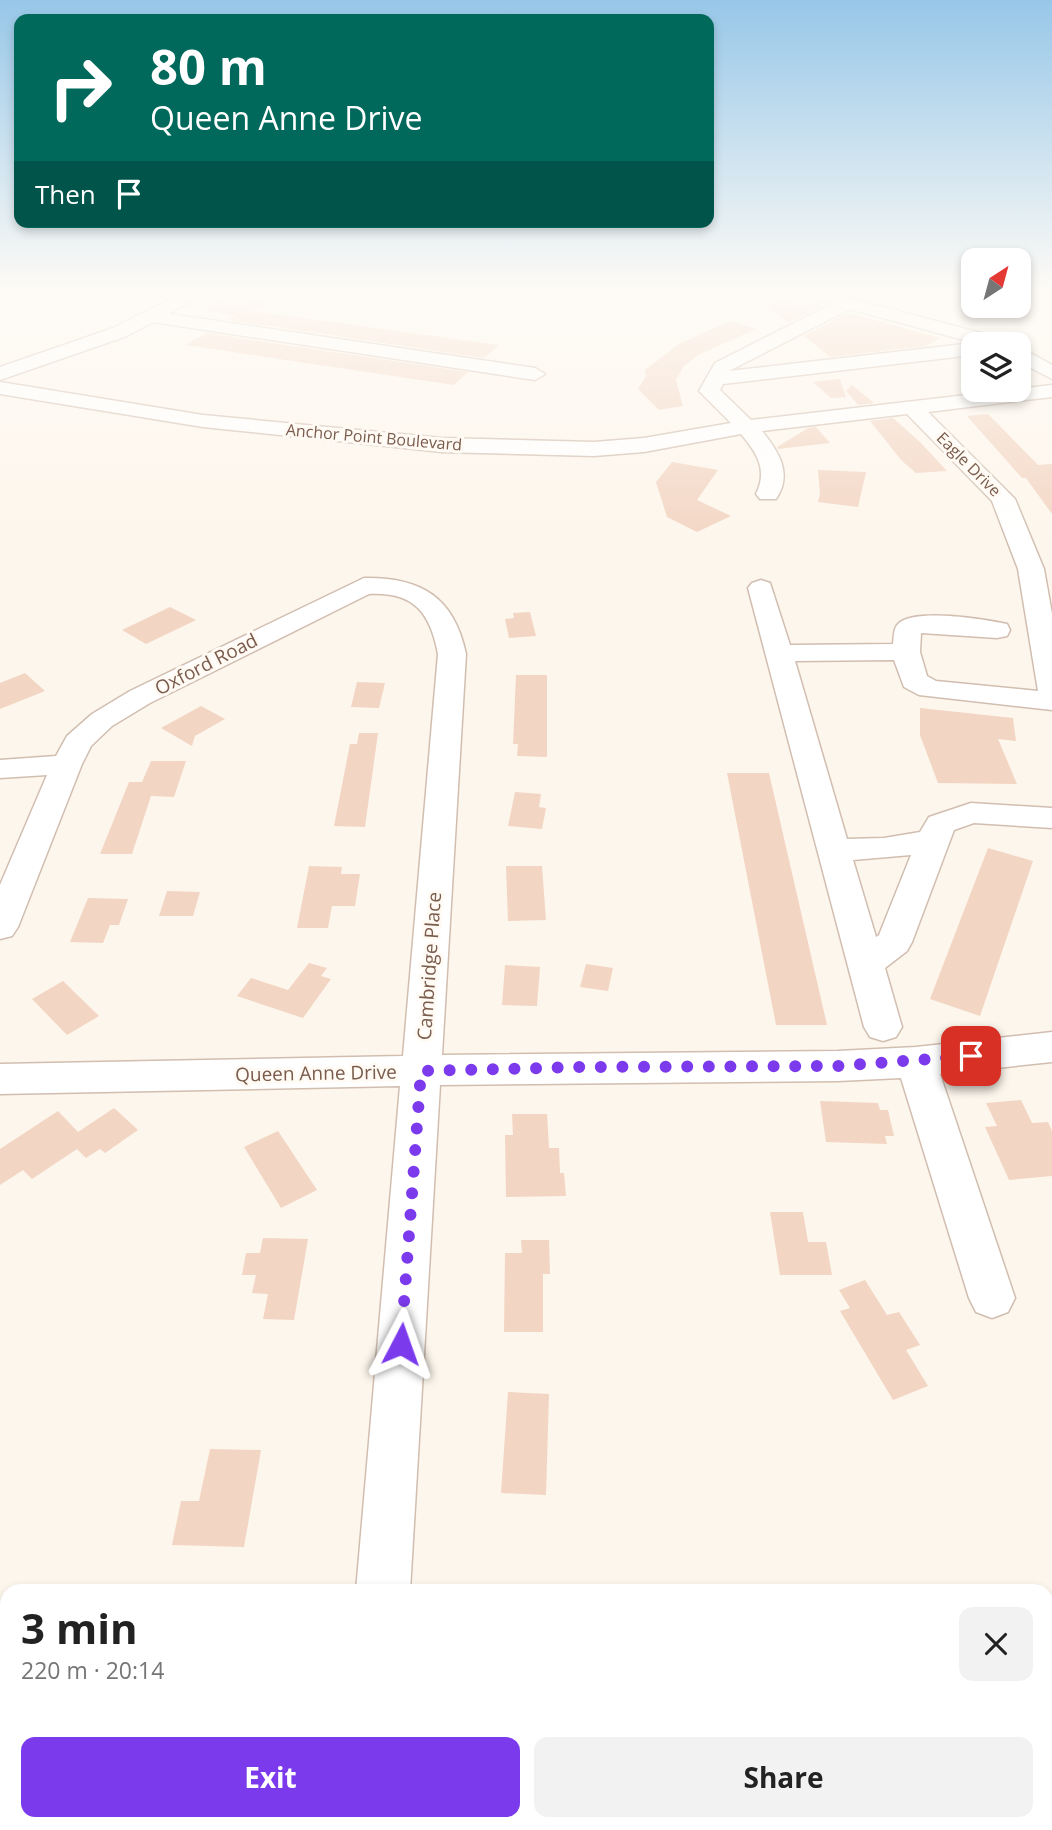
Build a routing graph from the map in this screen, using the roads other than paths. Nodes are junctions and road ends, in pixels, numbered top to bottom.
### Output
1 (717, 376) edge
2 (745, 376) edge
3 (0, 377) edge
4 (715, 380) junction
5 (1052, 391) edge
6 (912, 408) junction
7 (746, 427) junction
8 (768, 494) dead end
9 (761, 588) dead end
10 (426, 600) joint
11 (997, 630) dead end
12 (906, 652) junction
13 (779, 653) junction
14 (1052, 691) edge
15 (1052, 701) edge
16 (67, 764) junction
17 (0, 769) edge
18 (1052, 818) edge
19 (933, 841) junction
20 (834, 850) junction
21 (0, 927) edge
22 (865, 965) junction
23 (883, 1027) dead end
24 (1052, 1047) edge
25 (916, 1062) junction
26 (421, 1071) junction
27 (0, 1079) edge
28 (992, 1298) dead end
29 (384, 1584) edge

1 - 4 street
2 - 4 street
3 - 7 street, Anchor Point Boulevard
4 - 7 street
5 - 6 street, Anchor Point Boulevard
6 - 7 street, Anchor Point Boulevard
6 - 14 street, Eagle Drive
7 - 8 street
9 - 13 street
10 - 16 street, Oxford Road
10 - 26 street, Cambridge Place
11 - 12 street
12 - 13 street
12 - 15 street
13 - 20 street
16 - 17 street
16 - 21 street, Oxford Road
18 - 19 street
19 - 20 street
19 - 22 street
20 - 22 street
22 - 23 street
24 - 25 street, Queen Anne Drive
25 - 26 street, Queen Anne Drive
25 - 28 street
26 - 27 street, Queen Anne Drive
26 - 29 street, Cambridge Place

